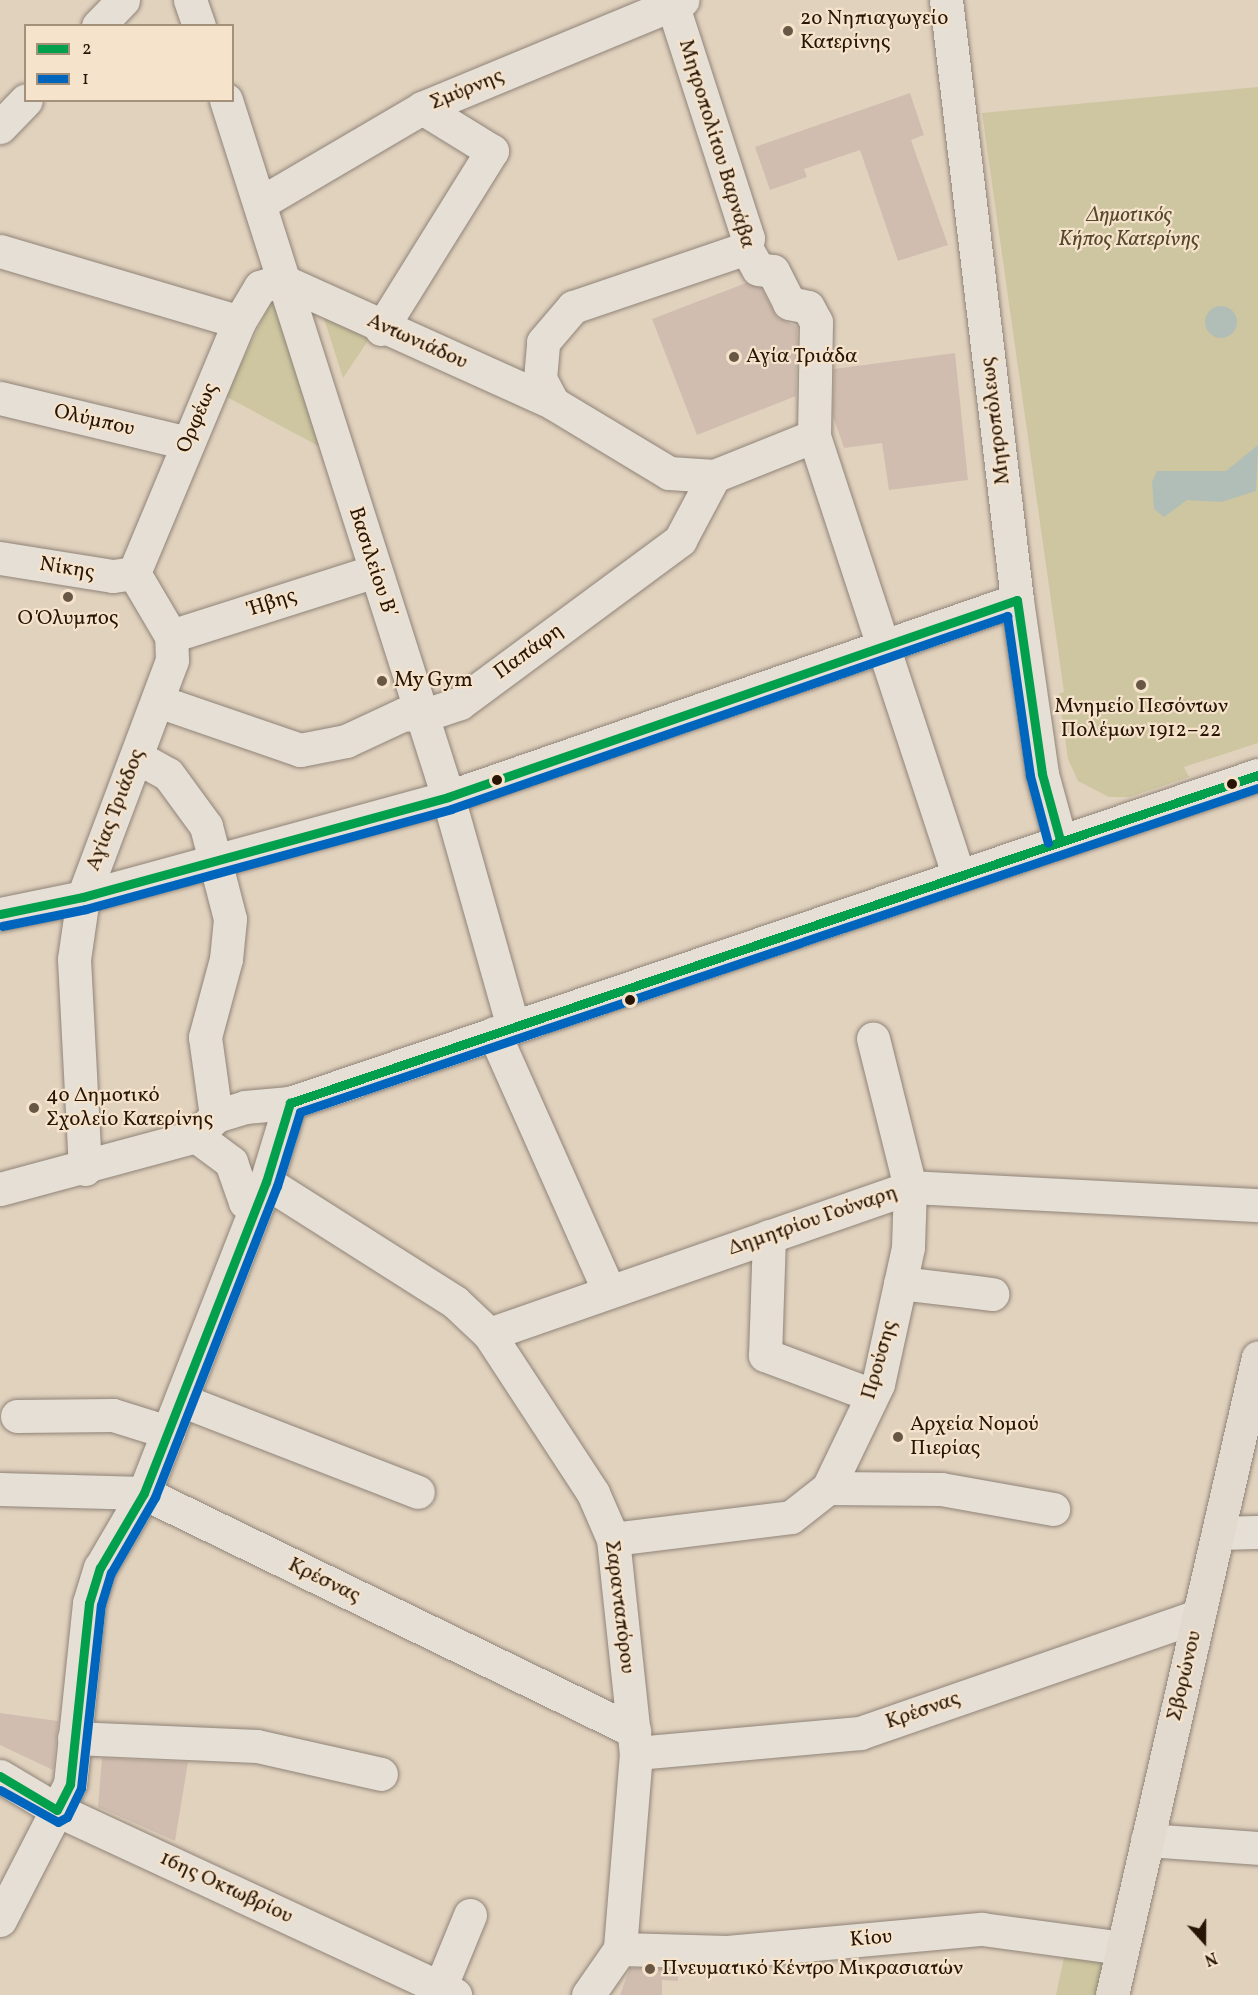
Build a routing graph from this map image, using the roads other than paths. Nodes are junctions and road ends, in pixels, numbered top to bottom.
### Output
1 (123, 0) edge
2 (190, 0) edge
3 (946, 0) edge
4 (676, 2) edge
5 (100, 24) edge
6 (198, 24) edge
7 (24, 102) edge
8 (227, 102) edge
9 (422, 108) junction
10 (0, 126) edge
11 (262, 202) junction
12 (746, 248) junction
13 (0, 251) edge
14 (282, 280) junction
15 (239, 322) junction
16 (381, 329) junction
17 (0, 398) edge
18 (553, 403) junction
19 (814, 436) junction
20 (188, 443) junction
21 (714, 476) junction
22 (0, 558) edge
23 (375, 571) junction
24 (134, 573) junction
25 (1017, 600) junction
26 (171, 636) junction
27 (885, 646) junction
28 (158, 701) junction
29 (422, 716) junction
30 (137, 757) junction
31 (1258, 775) edge
32 (448, 797) junction
33 (1060, 840) junction
34 (216, 862) junction
35 (958, 874) junction
36 (83, 897) junction
37 (0, 914) edge
38 (504, 1030) junction
39 (873, 1039) dead end
40 (290, 1103) junction
41 (206, 1126) junction
42 (85, 1169) junction
43 (910, 1187) junction
44 (0, 1189) edge
45 (261, 1194) junction
46 (1258, 1205) edge
47 (769, 1236) junction
48 (900, 1283) junction
49 (609, 1291) junction
50 (992, 1294) dead end
51 (489, 1334) junction
52 (1258, 1358) edge
53 (872, 1395) junction
54 (181, 1400) junction
55 (17, 1416) dead end
56 (168, 1432) junction
57 (828, 1488) junction
58 (0, 1489) edge
59 (418, 1492) dead end
60 (144, 1493) junction
61 (1053, 1509) dead end
62 (1258, 1532) edge
63 (1218, 1533) junction
64 (614, 1539) junction
65 (1198, 1616) junction
66 (74, 1738) junction
67 (635, 1742) junction
68 (381, 1774) dead end
69 (0, 1776) edge
70 (57, 1810) junction
71 (1147, 1840) junction
72 (1258, 1848) edge
73 (470, 1916) dead end
74 (0, 1920) edge
75 (1122, 1948) junction
76 (620, 1949) junction
77 (448, 1991) edge
78 (588, 1995) edge
79 (1112, 1995) edge

1 - 5 street
2 - 6 street
3 - 25 street, Μητροπόλεως
4 - 9 street, Σμύρνης
4 - 12 street, Μητροπολίτου Βαρνάβα
7 - 10 street
8 - 11 street, Βασιλείου Β΄
9 - 11 street, Σμύρνης
9 - 16 street
11 - 14 street, Βασιλείου Β΄
12 - 18 street
12 - 19 street, Μητροπολίτου Βαρνάβα
13 - 15 street
14 - 15 street, Ορφέως
14 - 16 street, Αντωνιάδου
14 - 23 street, Βασιλείου Β΄
15 - 20 street, Ορφέως
16 - 18 street, Αντωνιάδου
17 - 20 street, Ολύμπου
18 - 21 street, Αντωνιάδου
19 - 21 street
19 - 27 street, Μητροπολίτου Βαρνάβα
20 - 24 street, Ορφέως
21 - 29 street, Παπάφη
22 - 24 street, Νίκης
23 - 26 street, Ήβης
23 - 29 street, Βασιλείου Β΄
24 - 26 street
25 - 27 street
25 - 33 street, Μητροπόλεως
26 - 28 street, Αγίας Τριάδος
27 - 32 street
27 - 35 street, Μητροπολίτου Βαρνάβα
28 - 29 street, Παπάφη
28 - 30 street, Αγίας Τριάδος
29 - 32 street, Βασιλείου Β΄
30 - 34 street
30 - 36 street, Αγίας Τριάδος
31 - 33 street
32 - 34 street
32 - 38 street, Βασιλείου Β΄
33 - 35 street
34 - 36 street
34 - 41 street
35 - 38 street
36 - 37 street
36 - 42 street, Αγίας Τριάδος
38 - 40 street
38 - 49 street, Βασιλείου Β΄
39 - 43 street, Προύσης
40 - 41 street
40 - 45 street
41 - 42 street
41 - 45 street, Σαρανταπόρου
42 - 44 street
43 - 46 street, Δημητρίου Γούναρη
43 - 47 street, Δημητρίου Γούναρη
43 - 48 street, Προύσης
45 - 51 street, Σαρανταπόρου
45 - 54 street
47 - 49 street, Δημητρίου Γούναρη
47 - 53 street
48 - 50 street
48 - 53 street, Προύσης
49 - 51 street, Δημητρίου Γούναρη
51 - 64 street, Σαρανταπόρου
52 - 63 main road, Σβορώνου
53 - 57 street, Προύσης
54 - 56 street
54 - 59 street
55 - 56 street
56 - 60 street
57 - 61 street
57 - 64 street, Προύσης
58 - 60 street, Κρέσνας
60 - 66 street
60 - 67 street, Κρέσνας
62 - 63 street
63 - 65 main road, Σβορώνου
64 - 67 street, Σαρανταπόρου
65 - 67 street, Κρέσνας
65 - 71 main road, Σβορώνου
66 - 68 street
66 - 70 street
67 - 76 street, Σαρανταπόρου
69 - 70 street, 16ης Οκτωβρίου
70 - 74 street
70 - 77 street, 16ης Οκτωβρίου
71 - 72 street
71 - 75 main road, Σβορώνου
73 - 77 street
75 - 76 street, Κίου
75 - 79 main road, Σβορώνου
76 - 78 street

